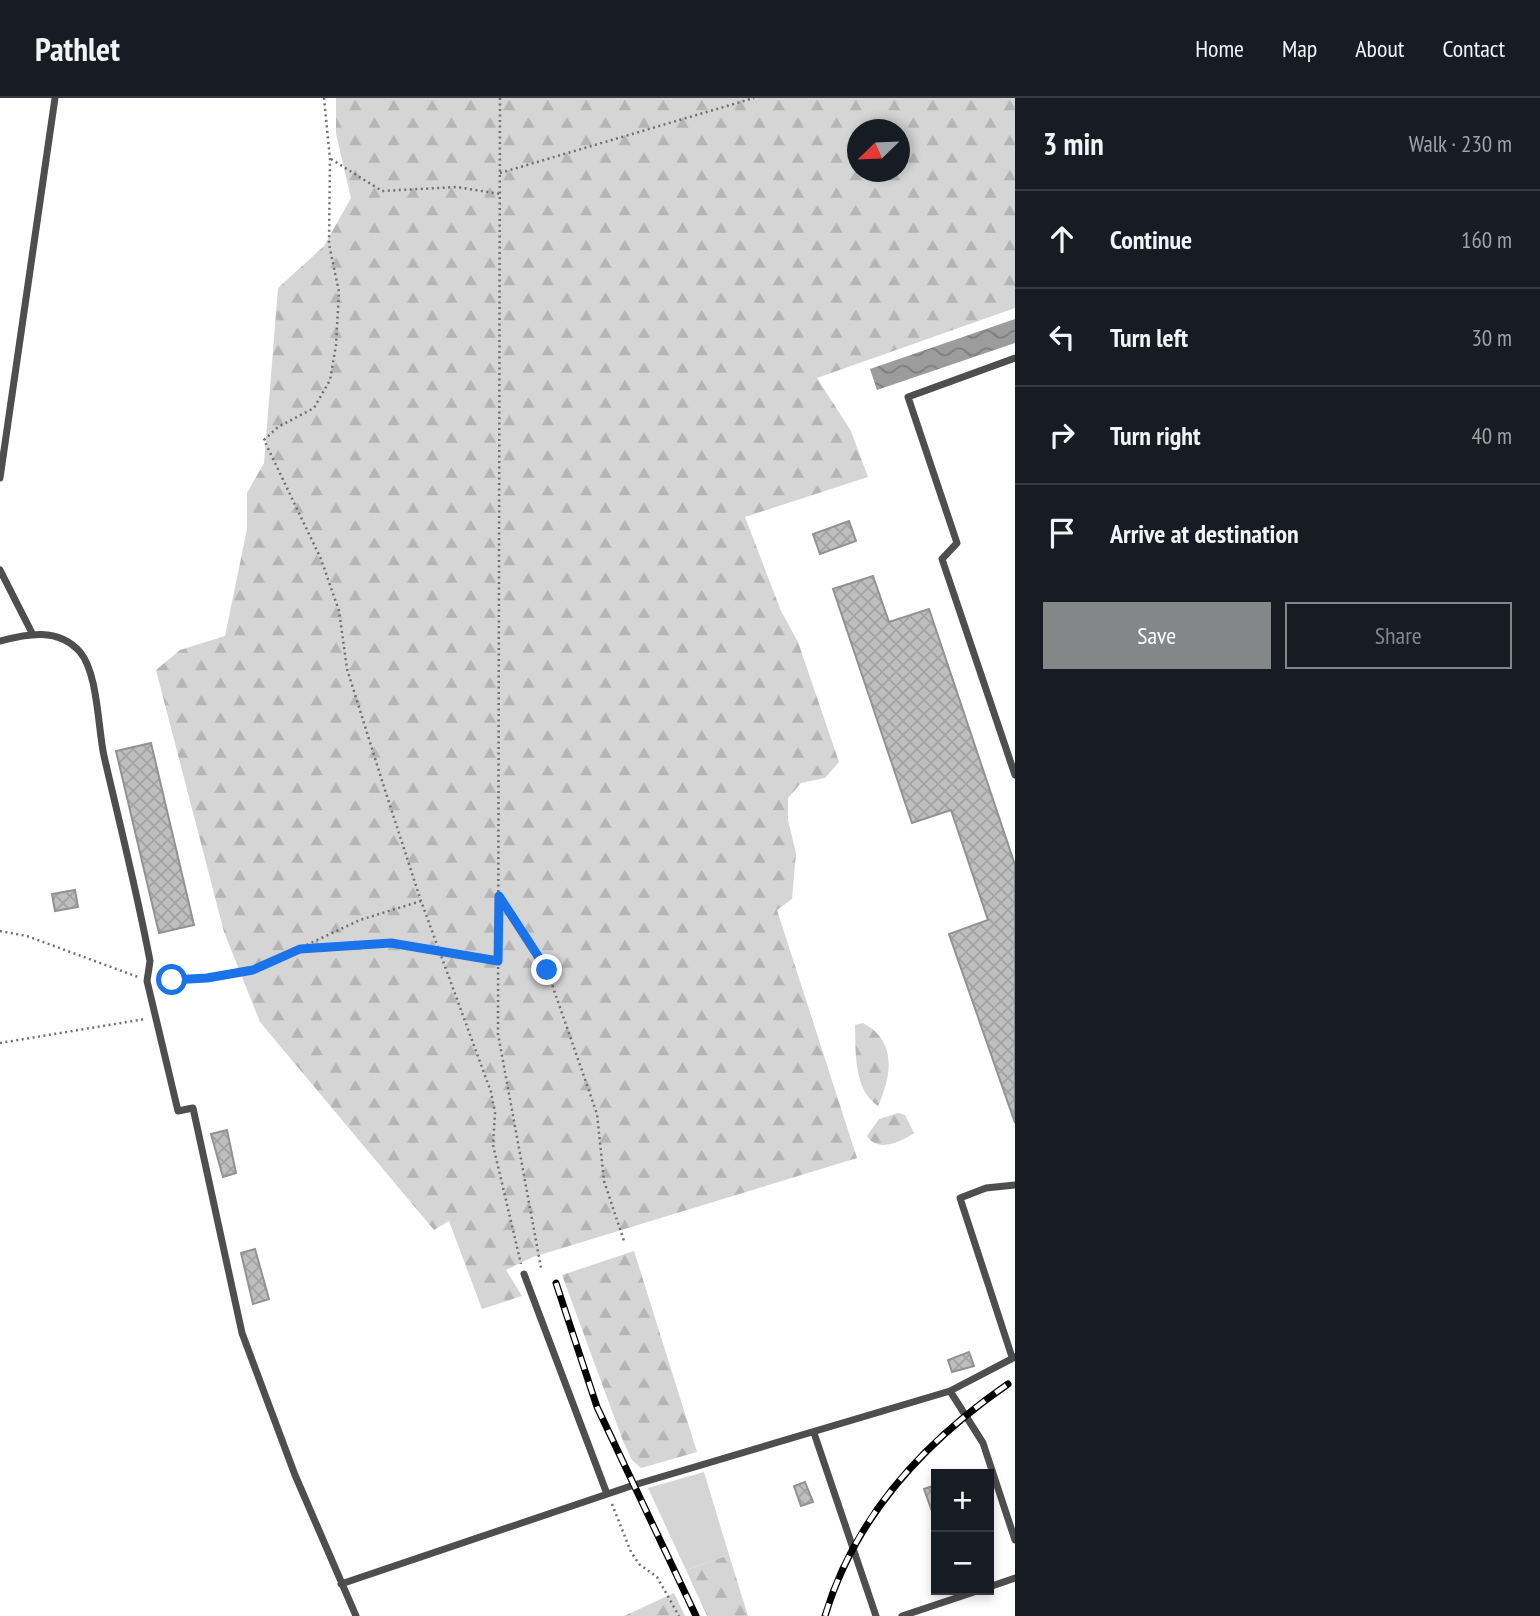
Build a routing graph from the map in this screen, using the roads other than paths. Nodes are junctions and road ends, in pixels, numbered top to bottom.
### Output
1 (55, 98) edge
2 (1015, 358) edge
3 (0, 478) edge
4 (0, 570) edge
5 (32, 633) junction
6 (0, 642) edge
7 (1015, 775) edge
8 (1015, 1185) edge
9 (524, 1275) road end
10 (1014, 1357) edge
11 (950, 1391) junction
12 (814, 1433) junction
13 (607, 1494) junction
14 (1015, 1540) edge
15 (1015, 1578) edge
16 (341, 1584) junction
17 (994, 1585) edge
18 (965, 1595) edge
19 (356, 1616) edge
20 (876, 1616) edge
21 (902, 1616) edge

1 - 3 lane
2 - 7 lane
4 - 5 lane
5 - 6 lane
5 - 16 lane
8 - 10 lane
9 - 13 lane
10 - 11 lane
11 - 12 lane
11 - 14 lane
12 - 13 lane
12 - 20 lane
13 - 16 lane
15 - 17 lane
16 - 19 lane
18 - 21 lane

